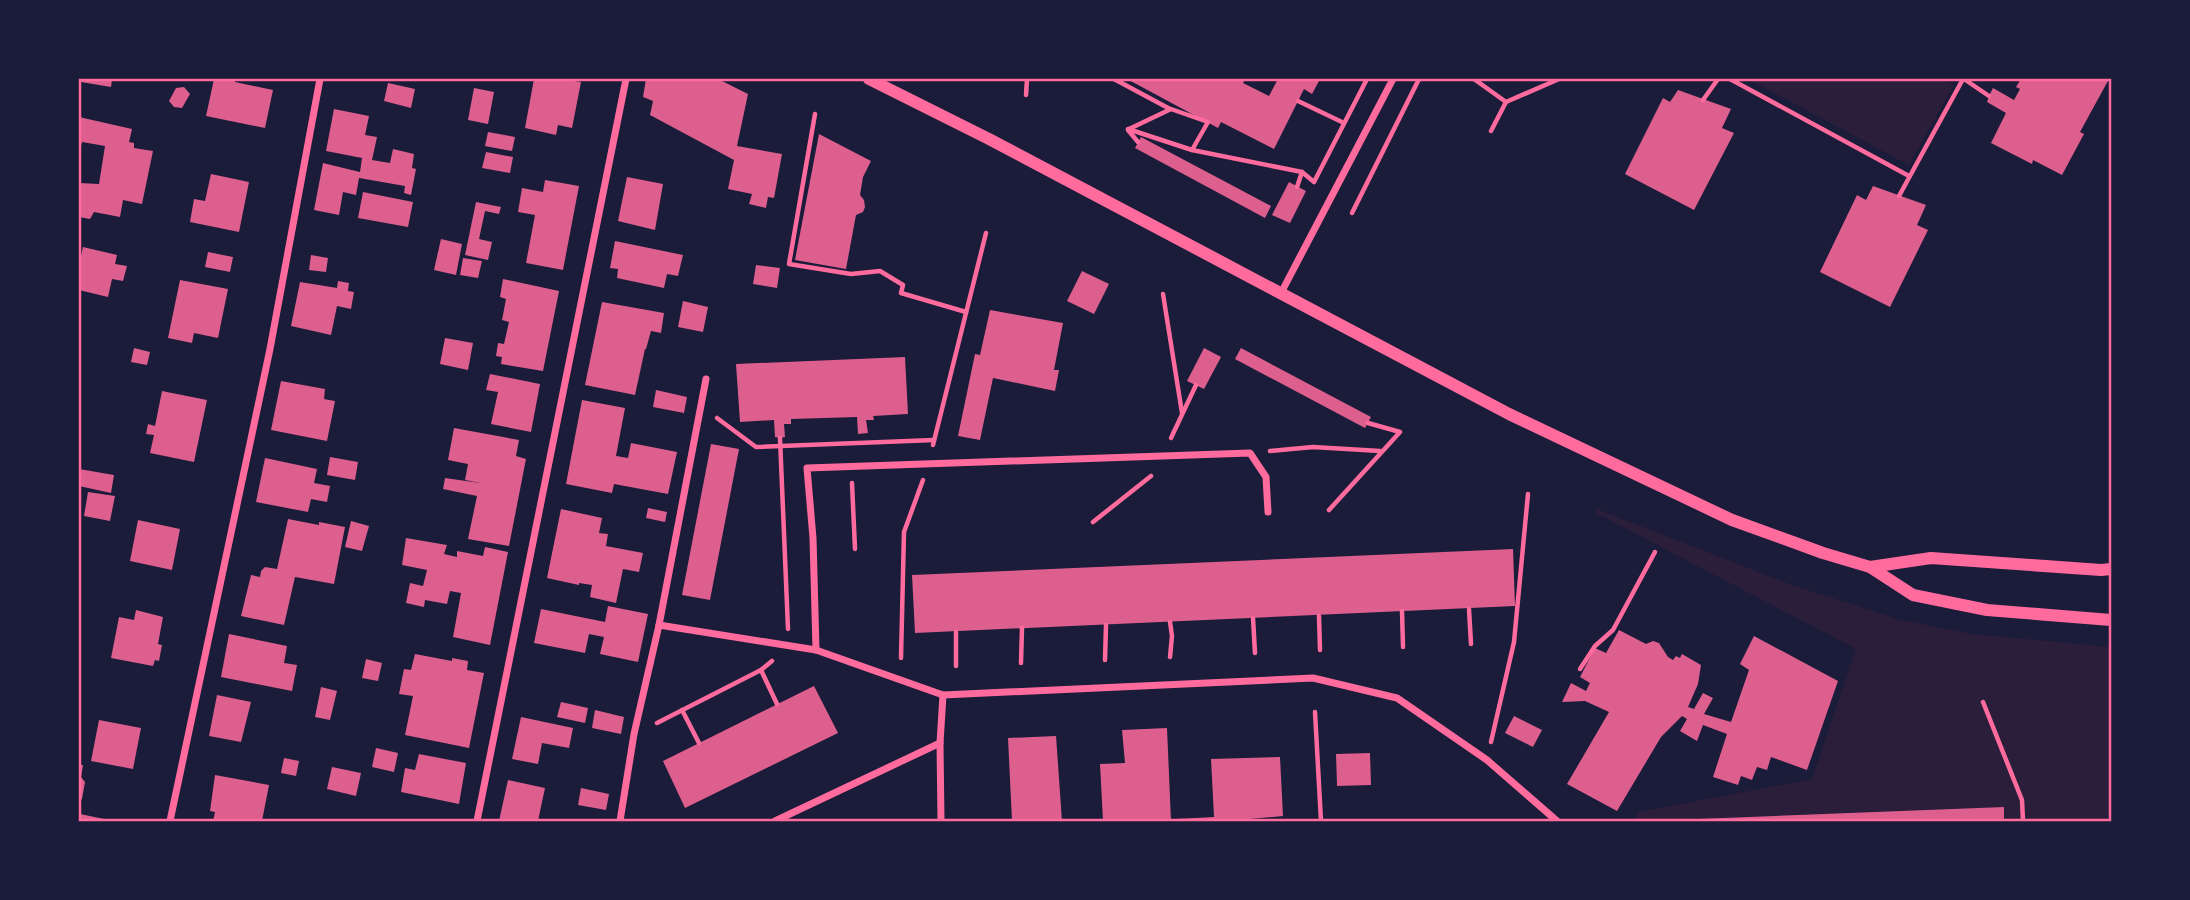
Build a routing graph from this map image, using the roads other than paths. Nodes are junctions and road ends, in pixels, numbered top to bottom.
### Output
1 (320, 79) edge
2 (626, 79) edge
3 (869, 79) edge
4 (1393, 79) edge
5 (1281, 293) junction
6 (706, 379) dead end
7 (1268, 512) dead end
8 (1870, 567) junction
9 (2111, 569) edge
10 (2111, 620) edge
11 (659, 625) junction
12 (816, 650) junction
13 (943, 695) junction
14 (940, 743) junction
15 (170, 821) edge
16 (477, 821) edge
17 (620, 821) edge
18 (775, 821) edge
19 (941, 821) edge
20 (1556, 821) edge

1 - 15 street
2 - 16 street
3 - 5 street
4 - 5 street
5 - 8 street
6 - 11 street
7 - 12 street
8 - 9 street
8 - 10 street
11 - 12 street
11 - 17 street
12 - 13 street
13 - 14 street
13 - 20 street
14 - 18 street
14 - 19 street

